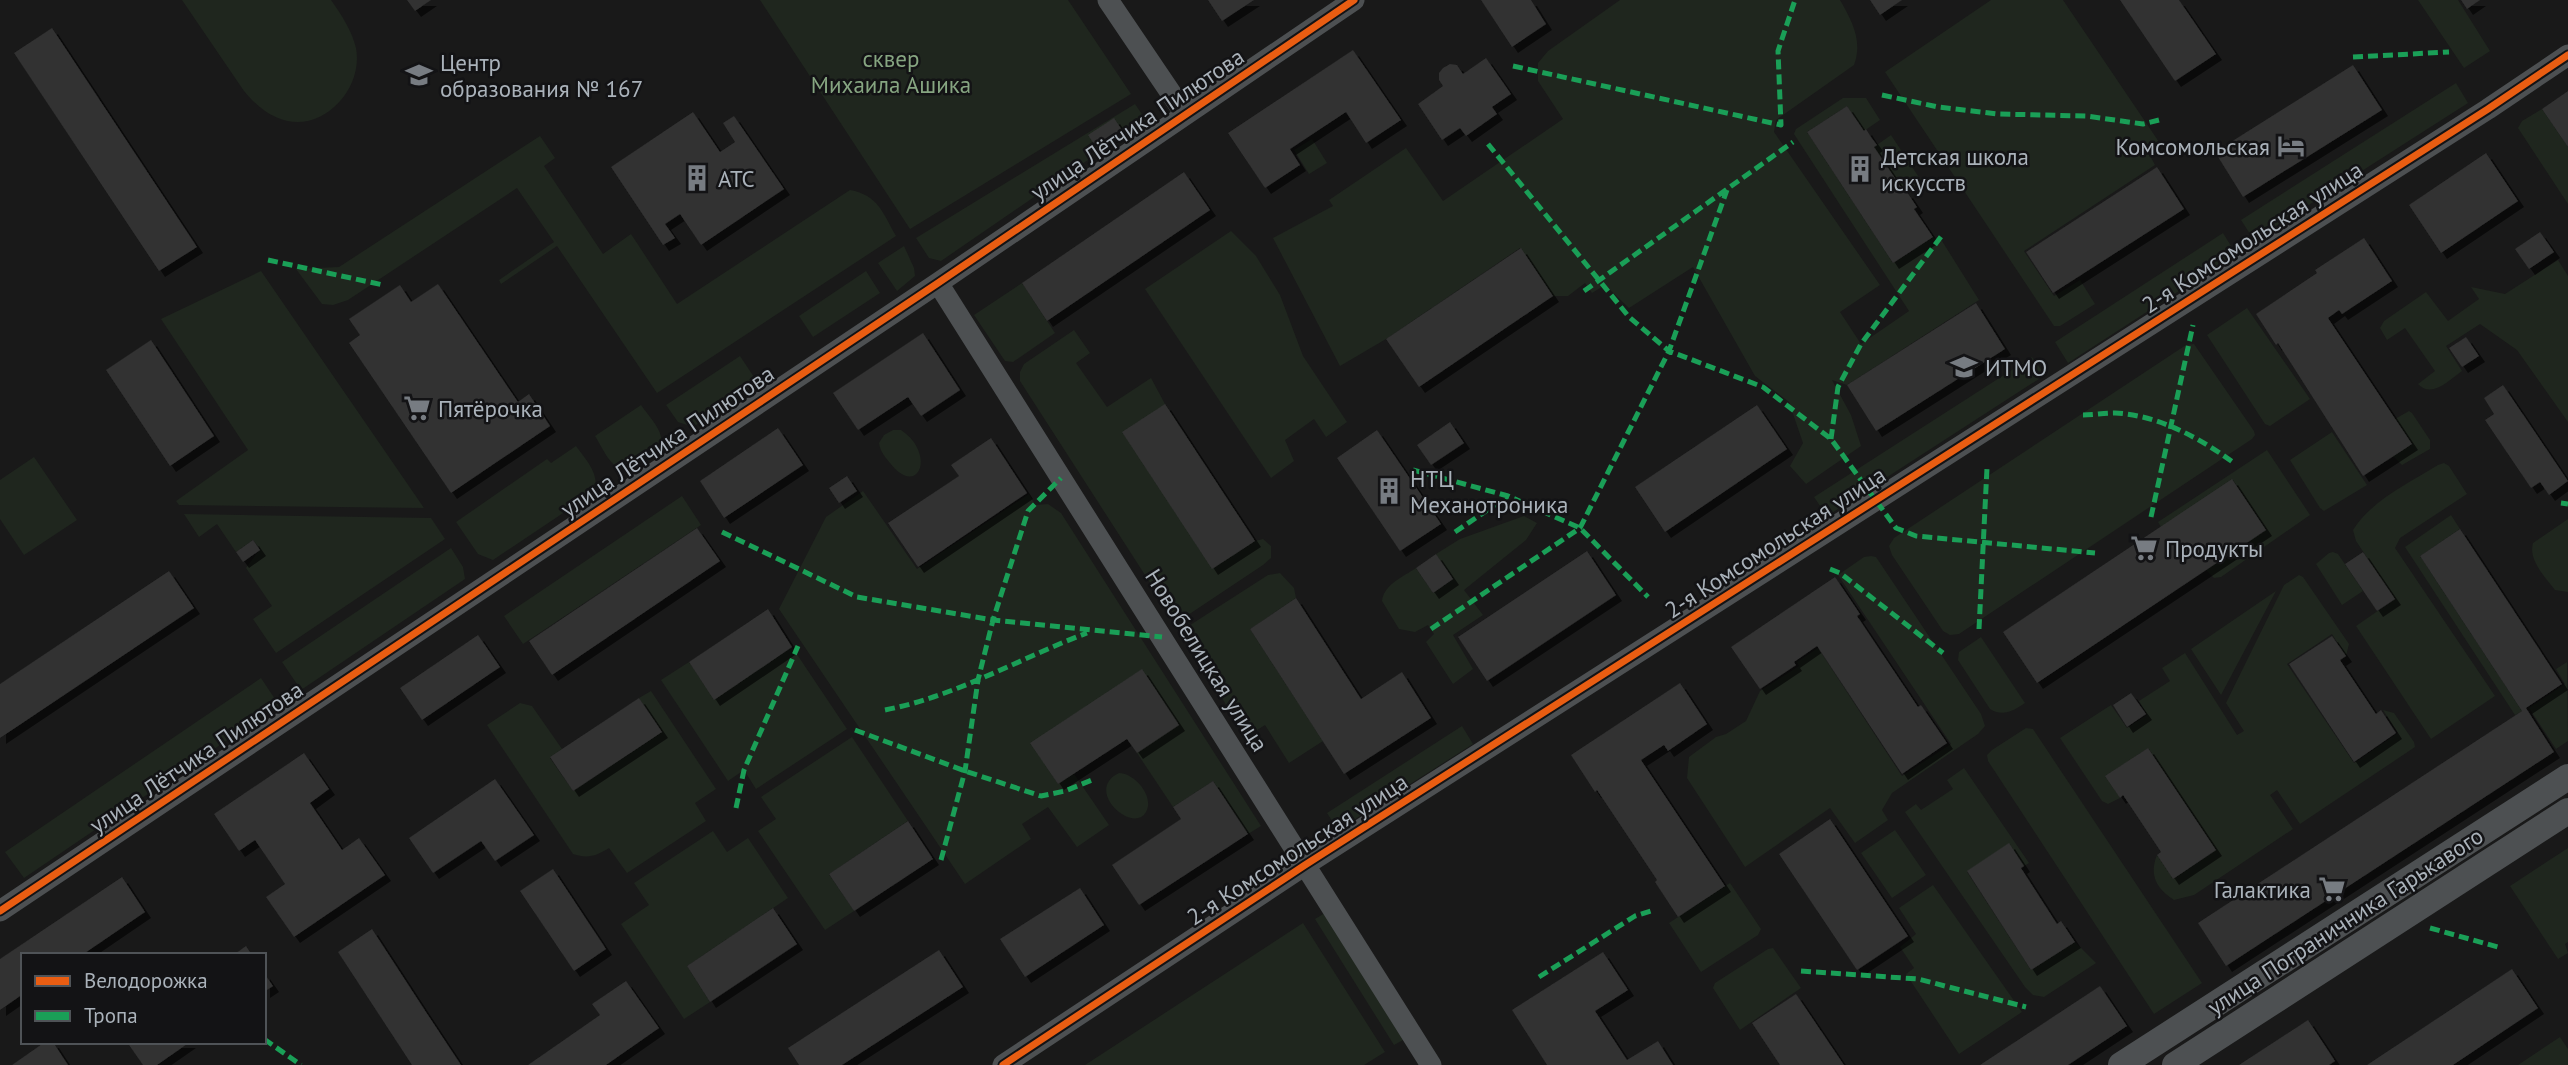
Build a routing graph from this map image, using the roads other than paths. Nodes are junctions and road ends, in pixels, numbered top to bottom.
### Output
1 (1108, 0) edge
2 (1354, 0) edge
3 (2568, 55) edge
4 (1185, 114) junction
5 (938, 283) junction
6 (2568, 777) edge
7 (2568, 811) edge
8 (1305, 865) junction
9 (0, 911) edge
10 (1003, 1065) edge
11 (1431, 1065) edge
12 (2121, 1065) edge
13 (2175, 1065) edge

1 - 4 street
2 - 4 street, улица Лётчика Пилютова
3 - 8 street, 2-я Комсомольская улица
4 - 5 street, улица Лётчика Пилютова
5 - 8 street, Новобелицкая улица
5 - 9 street, улица Лётчика Пилютова
6 - 12 street, улица Пограничника Гарькавого
7 - 13 street, улица Пограничника Гарькавого
8 - 10 street, 2-я Комсомольская улица
8 - 11 street, Новобелицкая улица

